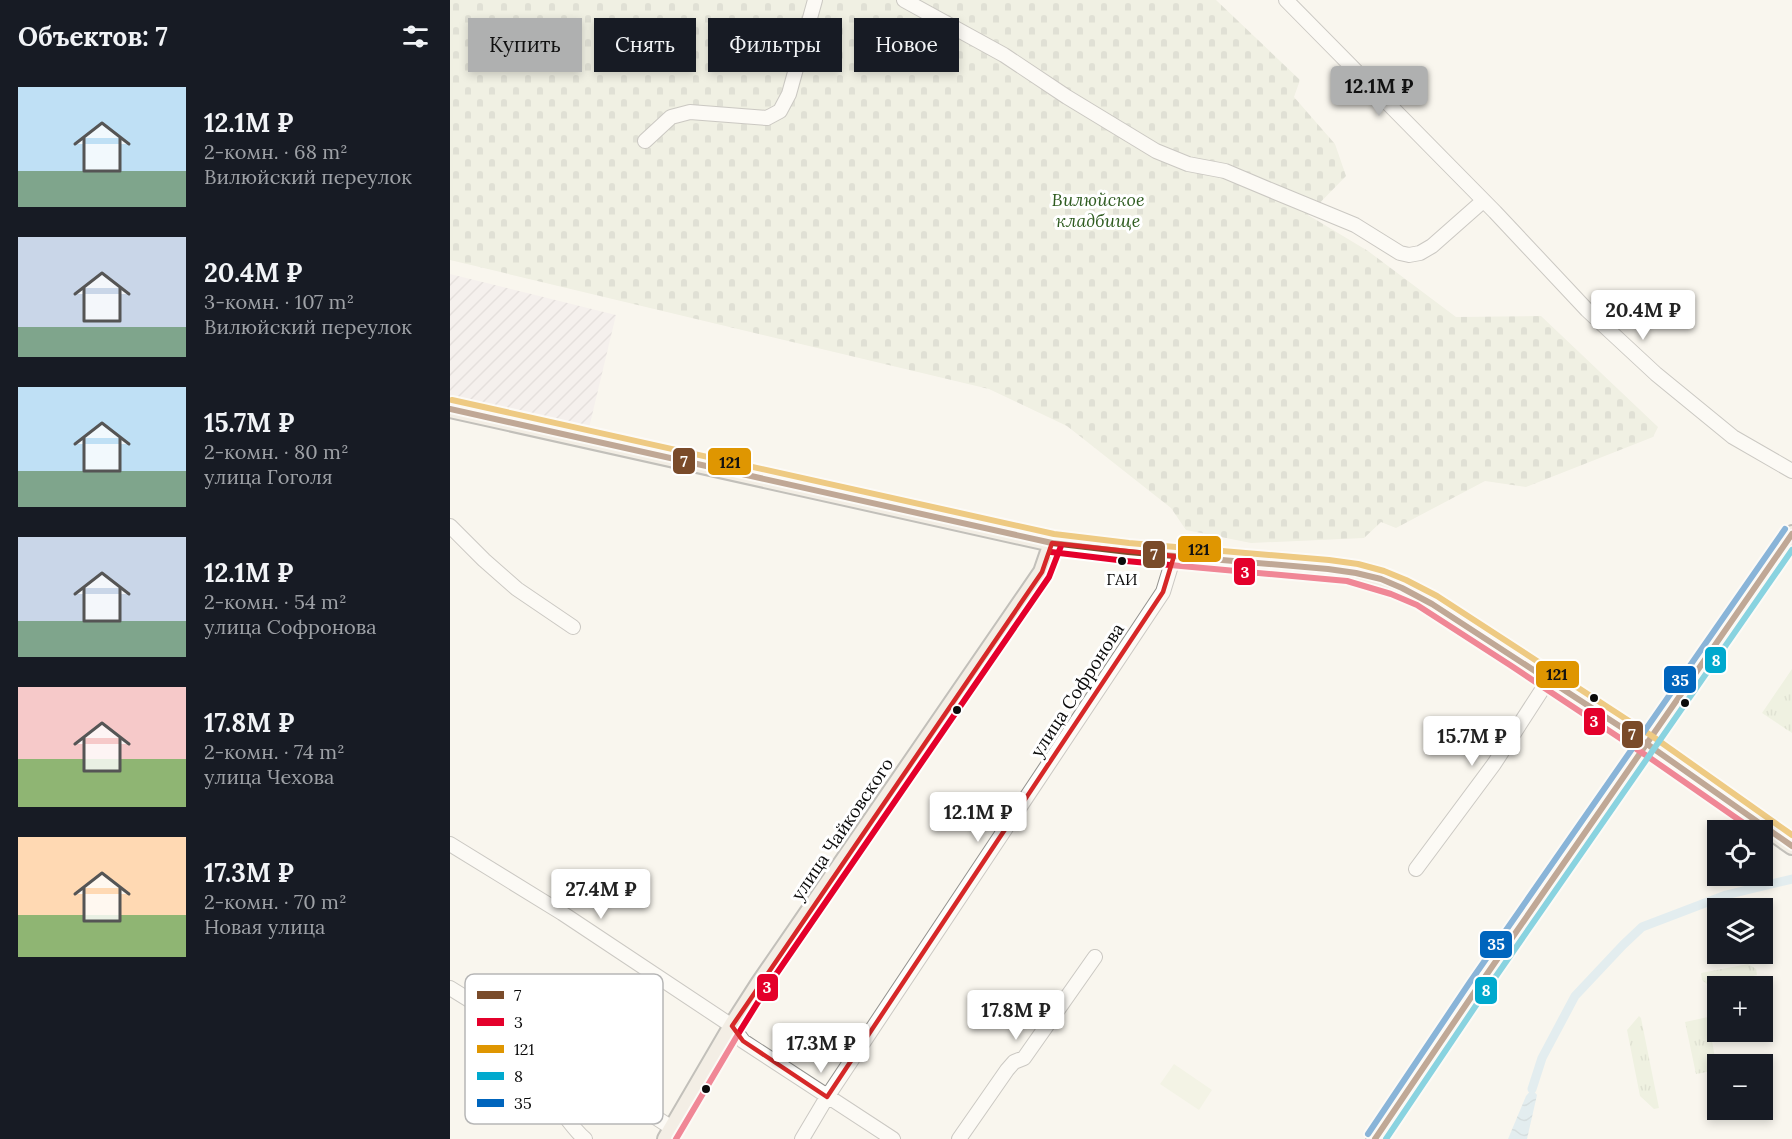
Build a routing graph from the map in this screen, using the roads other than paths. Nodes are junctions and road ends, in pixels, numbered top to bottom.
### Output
1 (815, 0) edge
2 (904, 0) edge
3 (1286, 0) edge
4 (645, 141) dead end
5 (1483, 201) junction
6 (450, 409) edge
7 (1792, 471) edge
8 (450, 526) edge
9 (1792, 534) edge
10 (1052, 543) junction
11 (1174, 556) junction
12 (573, 627) dead end
13 (1549, 679) junction
14 (1647, 744) junction
15 (450, 844) edge
16 (1792, 846) edge
17 (1416, 869) dead end
18 (1095, 957) dead end
19 (654, 974) edge
20 (663, 980) edge
21 (450, 988) edge
22 (465, 997) edge
23 (732, 1026) junction
24 (827, 1097) junction
25 (571, 1124) edge
26 (657, 1124) edge
27 (669, 1133) edge
28 (585, 1139) edge
29 (802, 1139) edge
30 (893, 1139) edge
31 (959, 1139) edge
32 (1375, 1139) edge

1 - 4 street
2 - 5 street
3 - 5 street
5 - 7 street
6 - 10 main road
8 - 12 street
9 - 14 main road
10 - 11 main road
10 - 23 main road, улица Чайковского
11 - 13 main road
11 - 24 street, улица Софронова
13 - 14 main road
13 - 17 street
14 - 16 main road
14 - 32 main road
15 - 19 street
18 - 31 street
20 - 23 street
21 - 22 street
23 - 24 street
23 - 27 main road, улица Чайковского
24 - 29 street, улица Софронова
24 - 30 street
25 - 28 street
26 - 27 street

